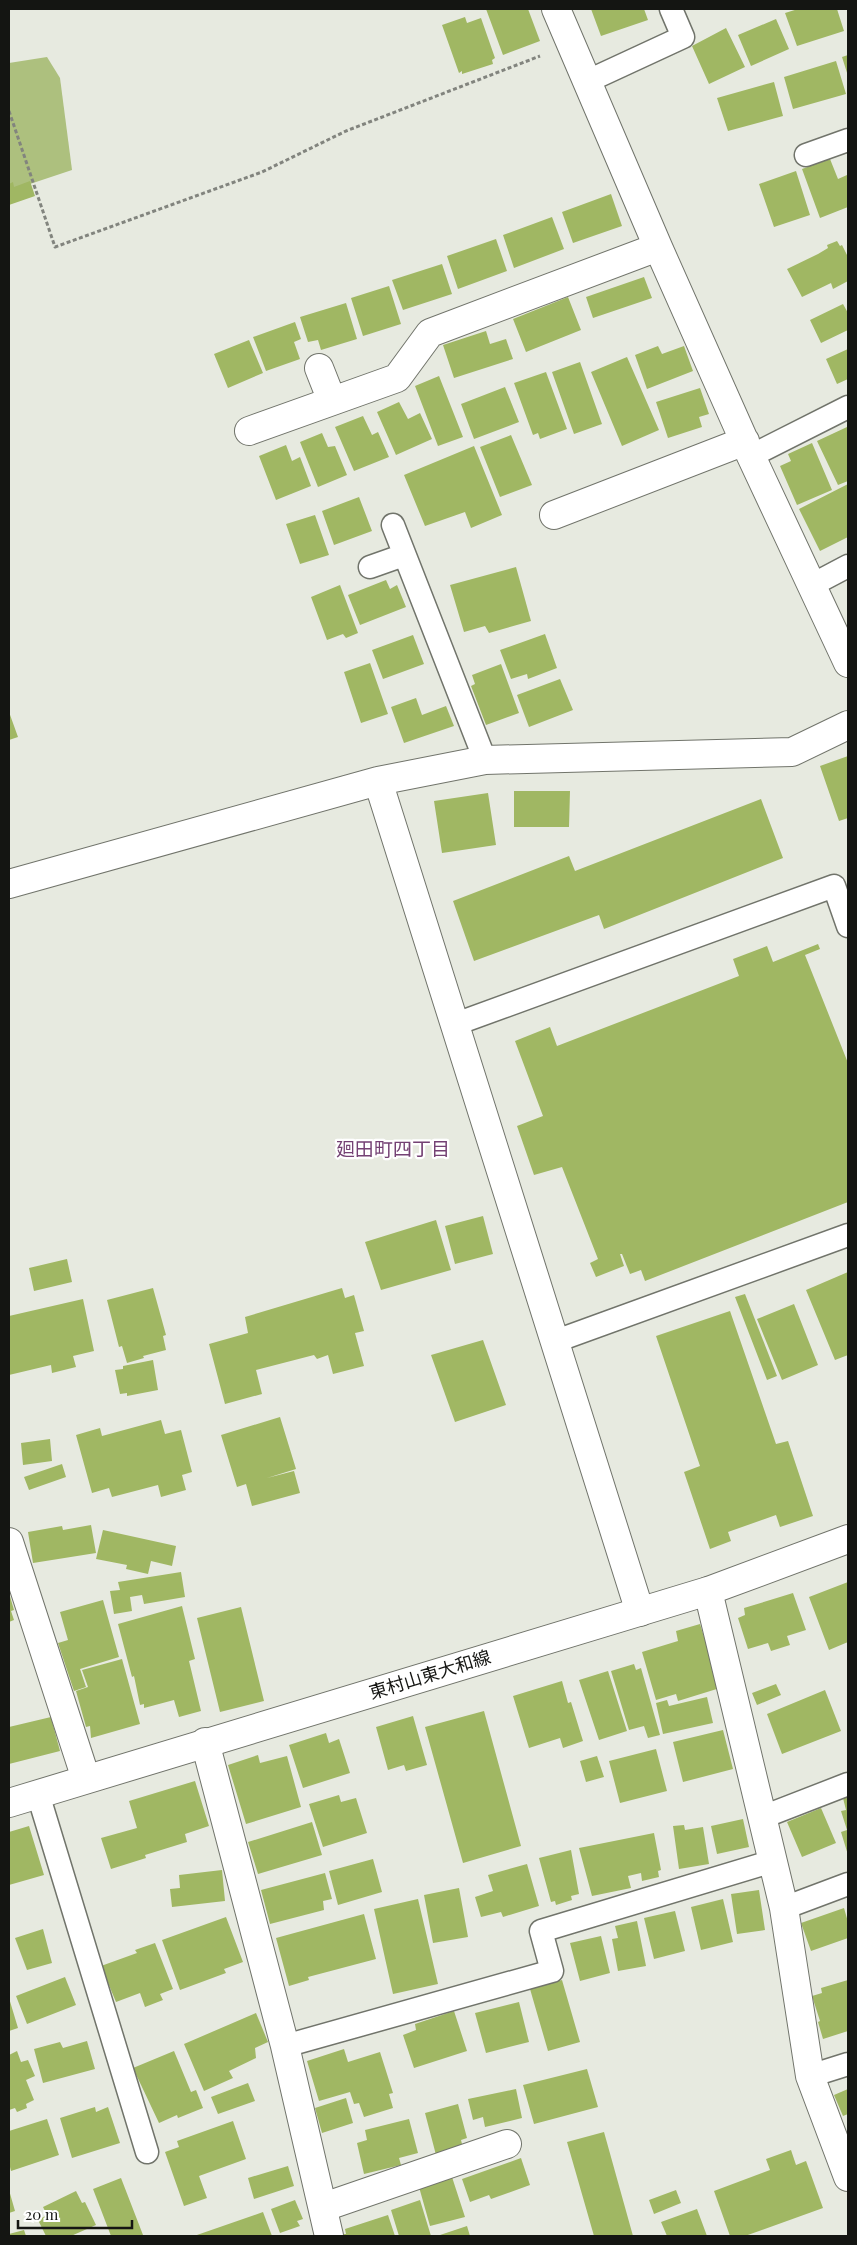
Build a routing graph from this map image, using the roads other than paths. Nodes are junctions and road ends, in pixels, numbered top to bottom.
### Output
1 (556, 9) edge
2 (671, 9) edge
3 (588, 81) junction
4 (848, 140) edge
5 (806, 155) dead end
6 (658, 247) junction
7 (319, 368) dead end
8 (332, 401) junction
9 (848, 407) edge
10 (249, 431) dead end
11 (748, 448) junction
12 (554, 515) dead end
13 (393, 525) dead end
14 (404, 555) junction
15 (848, 566) edge
16 (370, 567) dead end
17 (812, 585) junction
18 (848, 663) edge
19 (848, 725) edge
20 (485, 760) junction
21 (378, 781) junction
22 (9, 884) edge
23 (848, 926) edge
24 (453, 1025) junction
25 (848, 1235) edge
26 (556, 1341) junction
27 (848, 1539) edge
28 (9, 1542) edge
29 (708, 1591) junction
30 (640, 1612) junction
31 (205, 1742) junction
32 (86, 1779) junction
33 (848, 1784) edge
34 (38, 1794) junction
35 (9, 1803) edge
36 (763, 1817) junction
37 (773, 1861) junction
38 (848, 1884) edge
39 (784, 1908) junction
40 (285, 2046) junction
41 (848, 2064) edge
42 (810, 2076) junction
43 (507, 2144) dead end
44 (148, 2152) dead end
45 (848, 2177) edge
46 (324, 2207) junction
47 (330, 2236) edge

1 - 3 street
2 - 3 lane
3 - 6 street
4 - 5 lane
6 - 8 street
6 - 11 street
7 - 8 street
8 - 10 street
9 - 11 lane
11 - 12 street
11 - 17 street
13 - 14 lane
14 - 16 lane
14 - 20 lane
15 - 17 lane
17 - 18 street
19 - 20 street
20 - 21 street
21 - 22 street
21 - 24 street
23 - 24 lane
24 - 26 street
25 - 26 lane
26 - 30 street
27 - 29 street, 東村山東大和線
28 - 32 street
29 - 30 street, 東村山東大和線
29 - 36 street
30 - 31 street, 東村山東大和線
31 - 32 street, 東村山東大和線
31 - 40 street
32 - 34 street, 東村山東大和線
33 - 36 lane
34 - 35 street, 東村山東大和線
34 - 44 lane
36 - 37 street
37 - 39 street
37 - 40 lane
38 - 39 lane
39 - 42 street
40 - 46 street
41 - 42 lane
42 - 45 street
43 - 46 street
46 - 47 street

